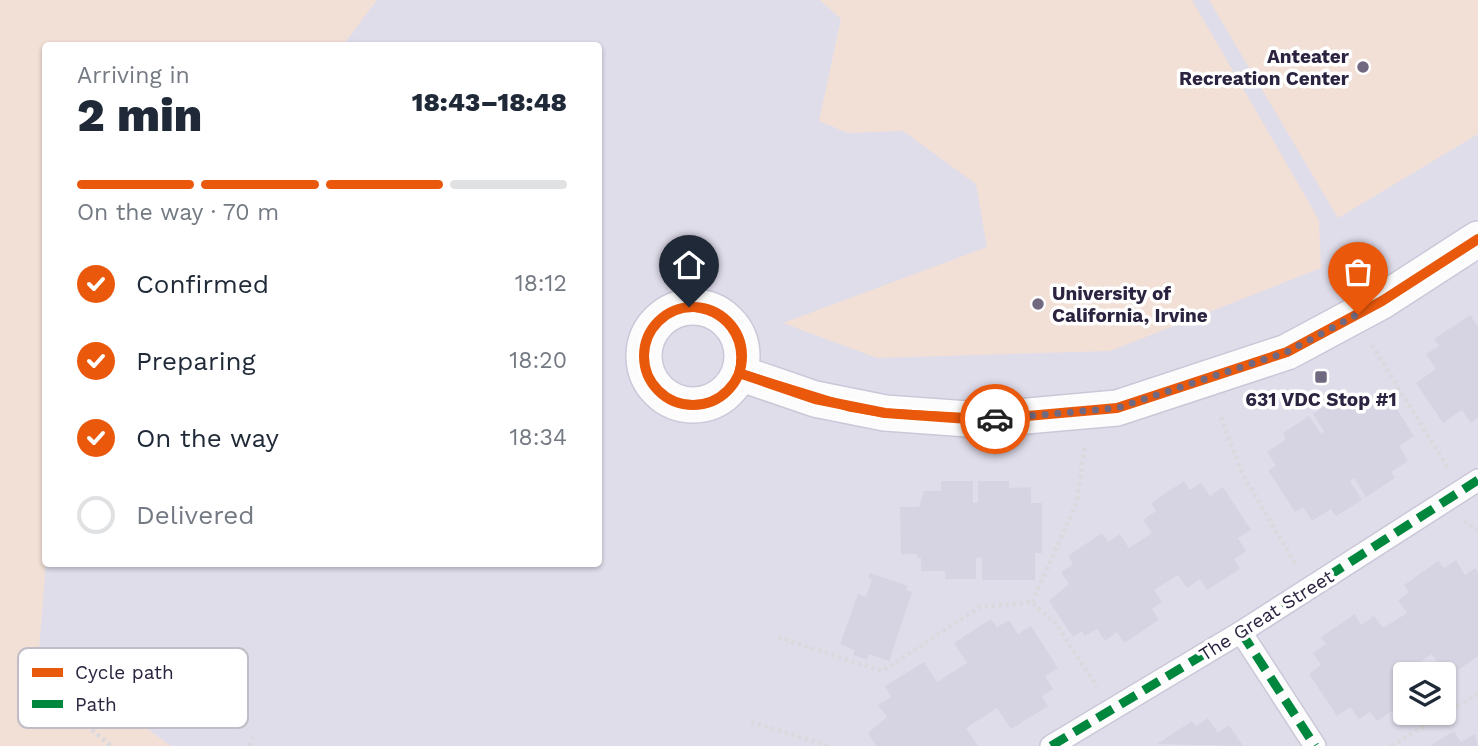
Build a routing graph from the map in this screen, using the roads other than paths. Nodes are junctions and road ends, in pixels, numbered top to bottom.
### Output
1 (1478, 239) edge
2 (739, 373) dead end
3 (1470, 485) edge
4 (1241, 632) junction
5 (1051, 746) edge
6 (1315, 746) edge

1 - 2 street
3 - 4 street, The Great Street
4 - 5 street, The Great Street
4 - 6 street

